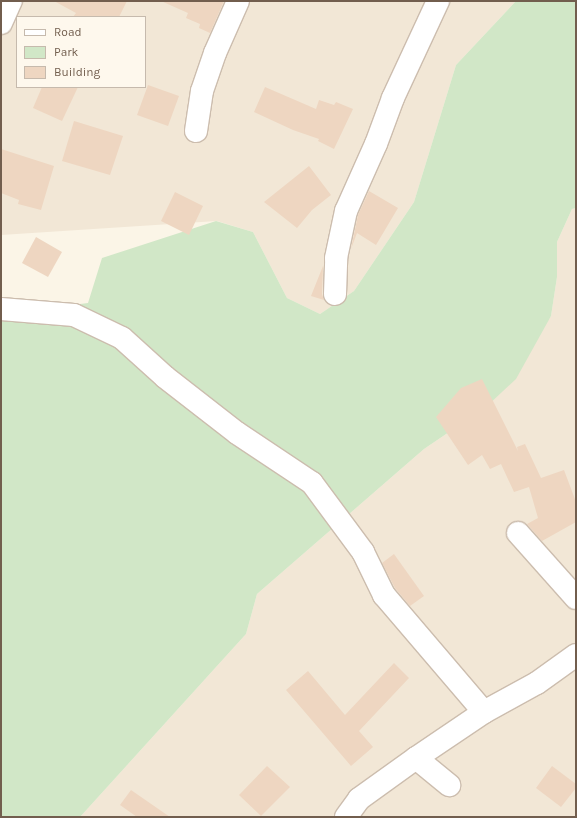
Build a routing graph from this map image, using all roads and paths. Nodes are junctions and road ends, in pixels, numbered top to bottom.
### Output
1 (11, 1) edge
2 (238, 1) edge
3 (438, 1) edge
4 (1, 23) edge
5 (196, 131) dead end
6 (335, 294) dead end
7 (1, 309) edge
8 (518, 533) dead end
9 (576, 598) edge
10 (576, 654) edge
11 (484, 712) junction
12 (416, 758) junction
13 (449, 785) dead end
14 (346, 817) edge

1 - 4 street
2 - 5 street
3 - 6 street
7 - 11 street
8 - 9 street
10 - 11 street
11 - 12 street
12 - 13 street
12 - 14 street

